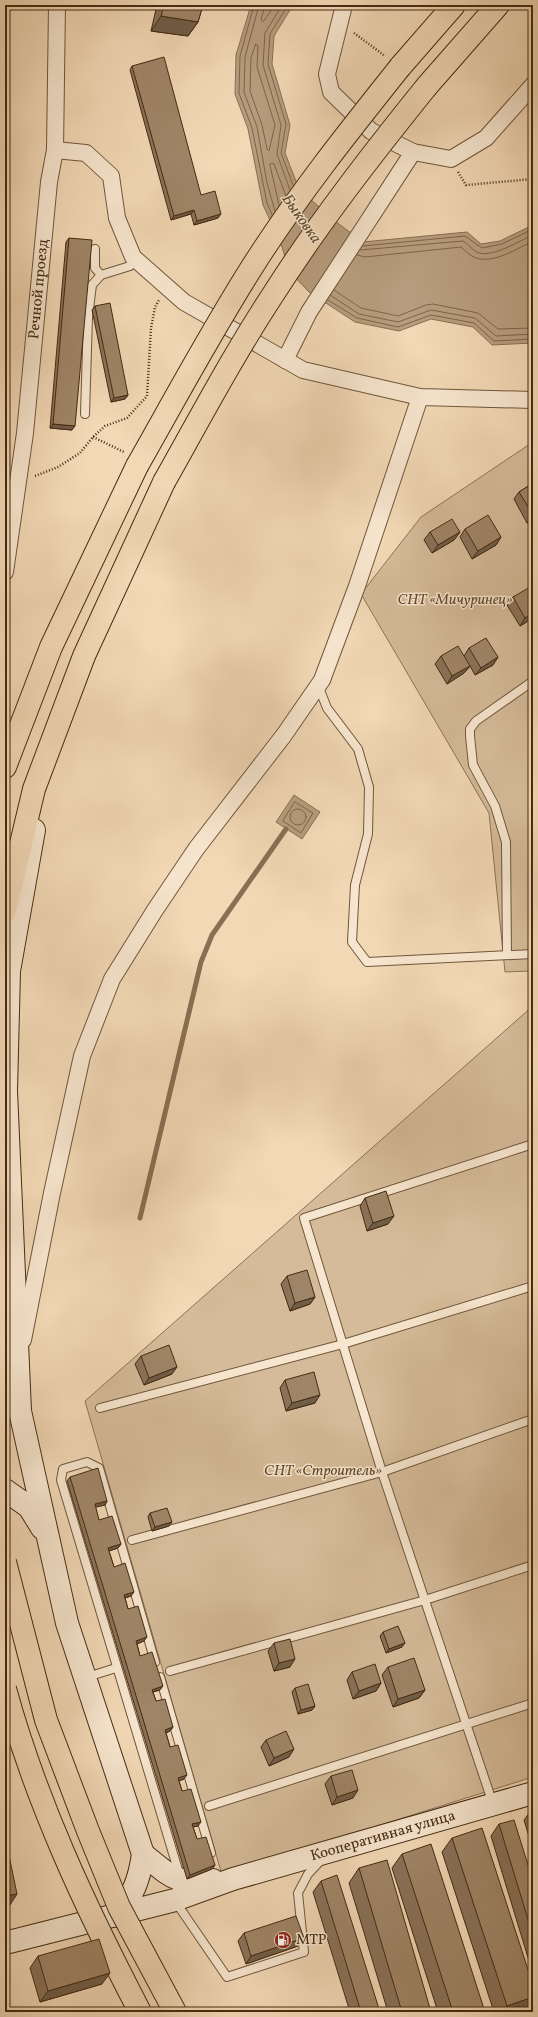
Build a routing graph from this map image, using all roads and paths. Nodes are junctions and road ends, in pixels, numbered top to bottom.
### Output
1 (57, 5) edge
2 (344, 5) edge
3 (454, 5) edge
4 (498, 5) edge
5 (352, 32) dead end
6 (393, 62) junction
7 (533, 84) edge
8 (55, 150) junction
9 (413, 152) junction
10 (451, 159) junction
11 (533, 179) edge
12 (95, 249) dead end
13 (133, 258) junction
14 (101, 275) junction
15 (167, 286) junction
16 (285, 360) junction
17 (420, 397) junction
18 (533, 400) edge
19 (85, 414) dead end
20 (93, 437) junction
21 (132, 460) junction
22 (18, 483) junction
23 (7, 548) edge
24 (5, 572) edge
25 (533, 681) edge
26 (318, 685) junction
27 (46, 758) junction
28 (5, 767) edge
29 (5, 911) edge
30 (533, 954) edge
31 (507, 955) junction
32 (533, 1144) edge
33 (533, 1286) edge
34 (342, 1344) junction
35 (18, 1363) junction
36 (100, 1408) dead end
37 (533, 1420) edge
38 (382, 1472) junction
39 (5, 1490) edge
40 (49, 1539) junction
41 (132, 1540) dead end
42 (5, 1562) edge
43 (533, 1565) edge
44 (426, 1600) junction
45 (116, 1668) junction
46 (170, 1671) dead end
47 (85, 1678) junction
48 (5, 1689) edge
49 (533, 1703) edge
50 (466, 1725) junction
51 (533, 1793) edge
52 (494, 1805) junction
53 (209, 1806) dead end
54 (329, 1851) junction
55 (211, 1853) edge
56 (143, 1854) junction
57 (178, 1870) dead end
58 (233, 1879) junction
59 (175, 1900) junction
60 (117, 1916) junction
61 (5, 1943) edge
62 (140, 2012) edge
63 (175, 2012) edge

1 - 8 street, Речной проезд
2 - 9 street
3 - 6 main road
4 - 27 main road, bridge
5 - 6 path
6 - 21 main road, bridge
7 - 10 street
8 - 13 street
8 - 22 street, Речной проезд
9 - 10 street
9 - 16 street
10 - 11 path
12 - 14 lane
13 - 14 lane
13 - 15 street
14 - 19 lane
15 - 16 street
15 - 20 path
16 - 17 street
17 - 18 street
17 - 26 street
20 - 21 path
20 - 22 path
21 - 28 main road
22 - 23 street, Речной проезд
23 - 24 street, Речной проезд
25 - 31 lane
26 - 31 lane
26 - 35 street
27 - 29 main road
27 - 35 main road
30 - 31 lane
32 - 34 lane
33 - 34 lane
34 - 36 lane
34 - 38 lane
35 - 40 main road
37 - 38 lane
38 - 41 lane
38 - 44 lane
39 - 40 main road
40 - 47 main road
42 - 63 main road, bridge
43 - 44 lane
44 - 46 lane
44 - 50 lane
45 - 47 lane
45 - 55 lane
45 - 57 lane
47 - 56 main road
48 - 62 main road, bridge
49 - 50 lane
50 - 52 lane
50 - 53 lane
51 - 52 main road, Кооперативная улица
52 - 54 main road, Кооперативная улица
54 - 58 main road, Кооперативная улица
54 - 59 lane
56 - 58 main road
56 - 60 main road
58 - 59 main road
59 - 60 main road
60 - 61 main road

